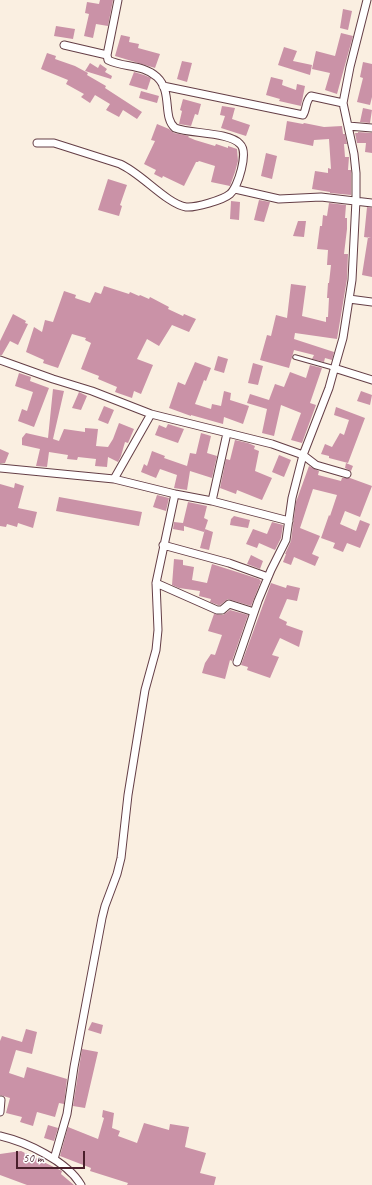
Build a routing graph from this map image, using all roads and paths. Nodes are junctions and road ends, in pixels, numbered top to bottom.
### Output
1 (118, 0) edge
2 (367, 0) edge
3 (64, 45) dead end
4 (107, 55) junction
5 (163, 86) junction
6 (343, 104) junction
7 (348, 126) junction
8 (372, 128) edge
9 (37, 143) dead end
10 (235, 189) junction
11 (356, 200) junction
12 (372, 203) edge
13 (349, 299) junction
14 (372, 302) edge
15 (295, 357) dead end
16 (0, 360) edge
17 (334, 368) junction
18 (372, 380) edge
19 (151, 414) junction
20 (227, 433) junction
21 (303, 455) junction
22 (0, 468) edge
23 (347, 474) dead end
24 (114, 479) junction
25 (175, 494) junction
26 (212, 501) junction
27 (289, 521) junction
28 (163, 545) junction
29 (268, 577) junction
30 (156, 583) junction
31 (254, 612) junction
32 (238, 662) dead end
33 (1, 1100) dead end
34 (0, 1112) edge
35 (0, 1136) edge
36 (54, 1159) junction
37 (82, 1184) edge

1 - 4 street
2 - 6 street
3 - 4 street
4 - 5 street
5 - 6 street
5 - 10 street
6 - 7 street
7 - 8 street
7 - 11 street
9 - 10 street
10 - 11 street
11 - 12 street
11 - 13 street
13 - 14 street
13 - 17 street
15 - 17 lane
16 - 19 street
17 - 18 street
17 - 21 street
19 - 20 street
19 - 24 street
20 - 21 street
20 - 26 street
21 - 23 street
21 - 27 street
22 - 24 street
24 - 25 street
25 - 26 street
25 - 28 street
26 - 27 street
27 - 29 street
28 - 29 street
28 - 30 street
29 - 31 street
30 - 31 street
30 - 36 street
31 - 32 street
33 - 34 street
35 - 36 street
36 - 37 street

